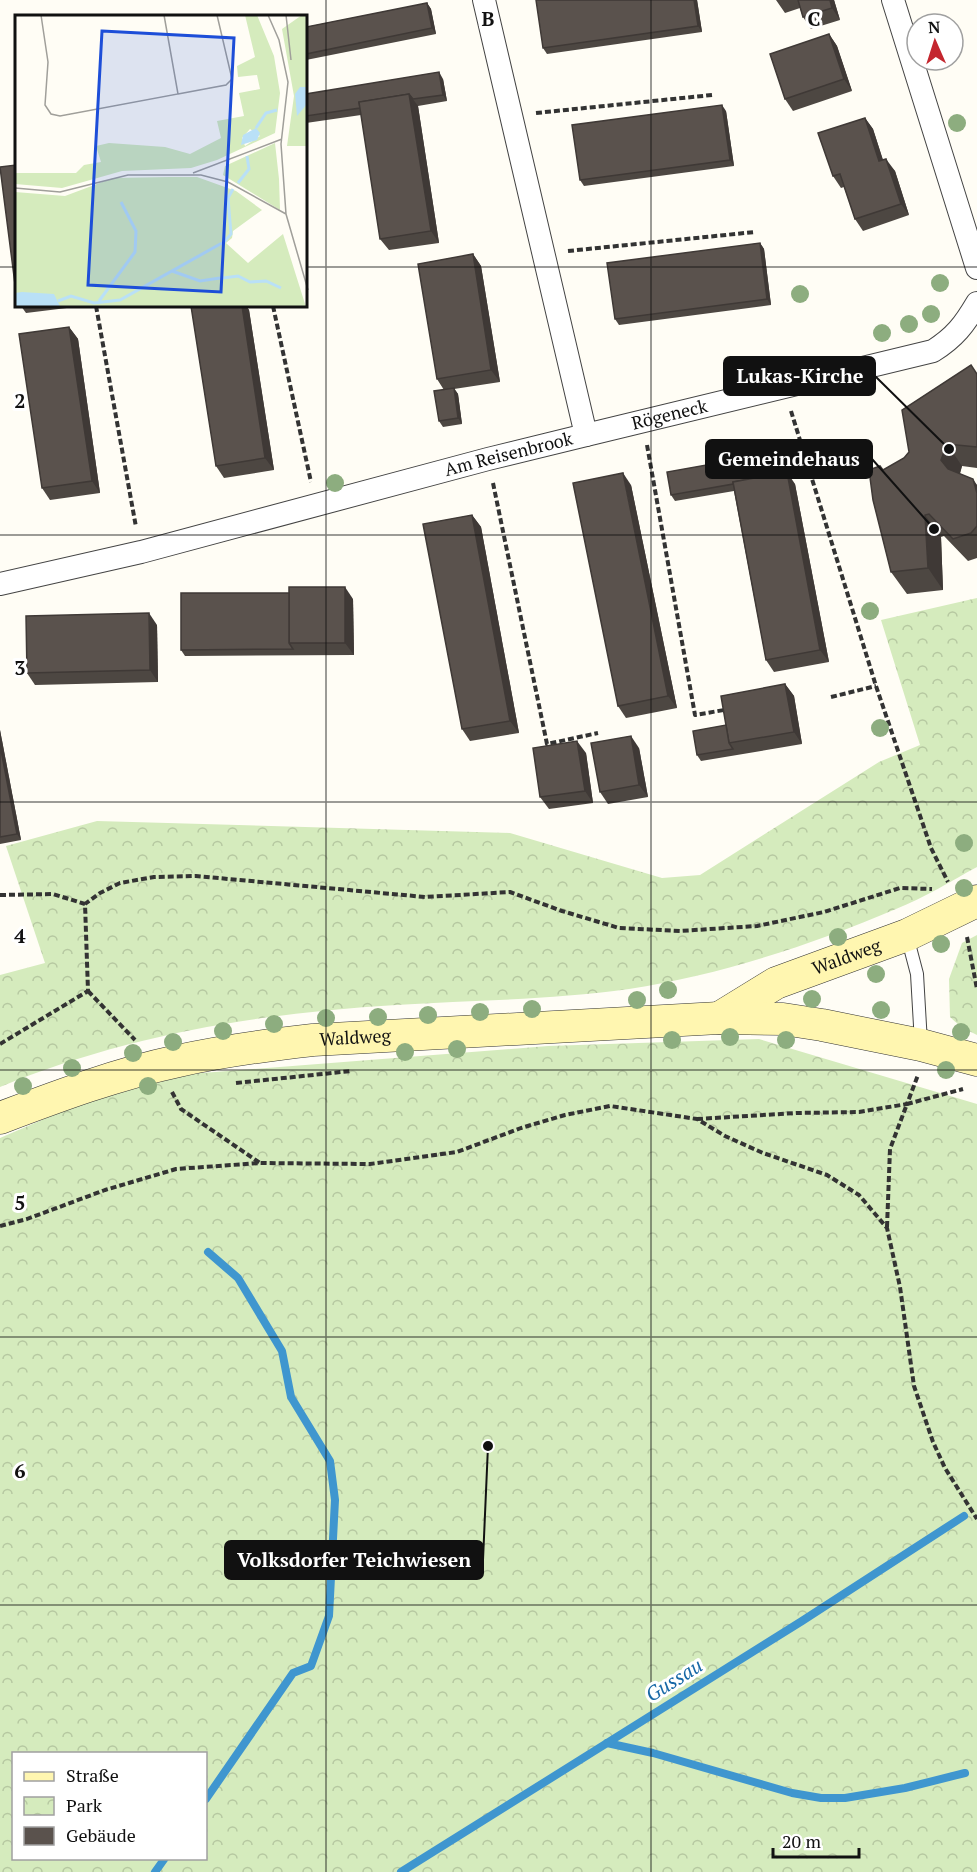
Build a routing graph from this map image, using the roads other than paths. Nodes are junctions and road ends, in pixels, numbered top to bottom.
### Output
1 (484, 0) edge
2 (893, 0) edge
3 (977, 268) edge
4 (977, 303) edge
5 (586, 435) junction
6 (0, 584) edge
7 (963, 900) edge
8 (907, 934) junction
9 (719, 1018) junction
10 (916, 1063) junction
11 (968, 1072) edge
12 (0, 1118) edge

1 - 5 street, Am Reisenbrook
2 - 3 street
4 - 5 street, Rögeneck
5 - 6 street, Am Reisenbrook
7 - 8 main road, Waldweg
8 - 9 main road, Waldweg
8 - 10 lane
9 - 10 main road, Waldweg
9 - 12 main road, Waldweg
10 - 11 main road, Waldweg

